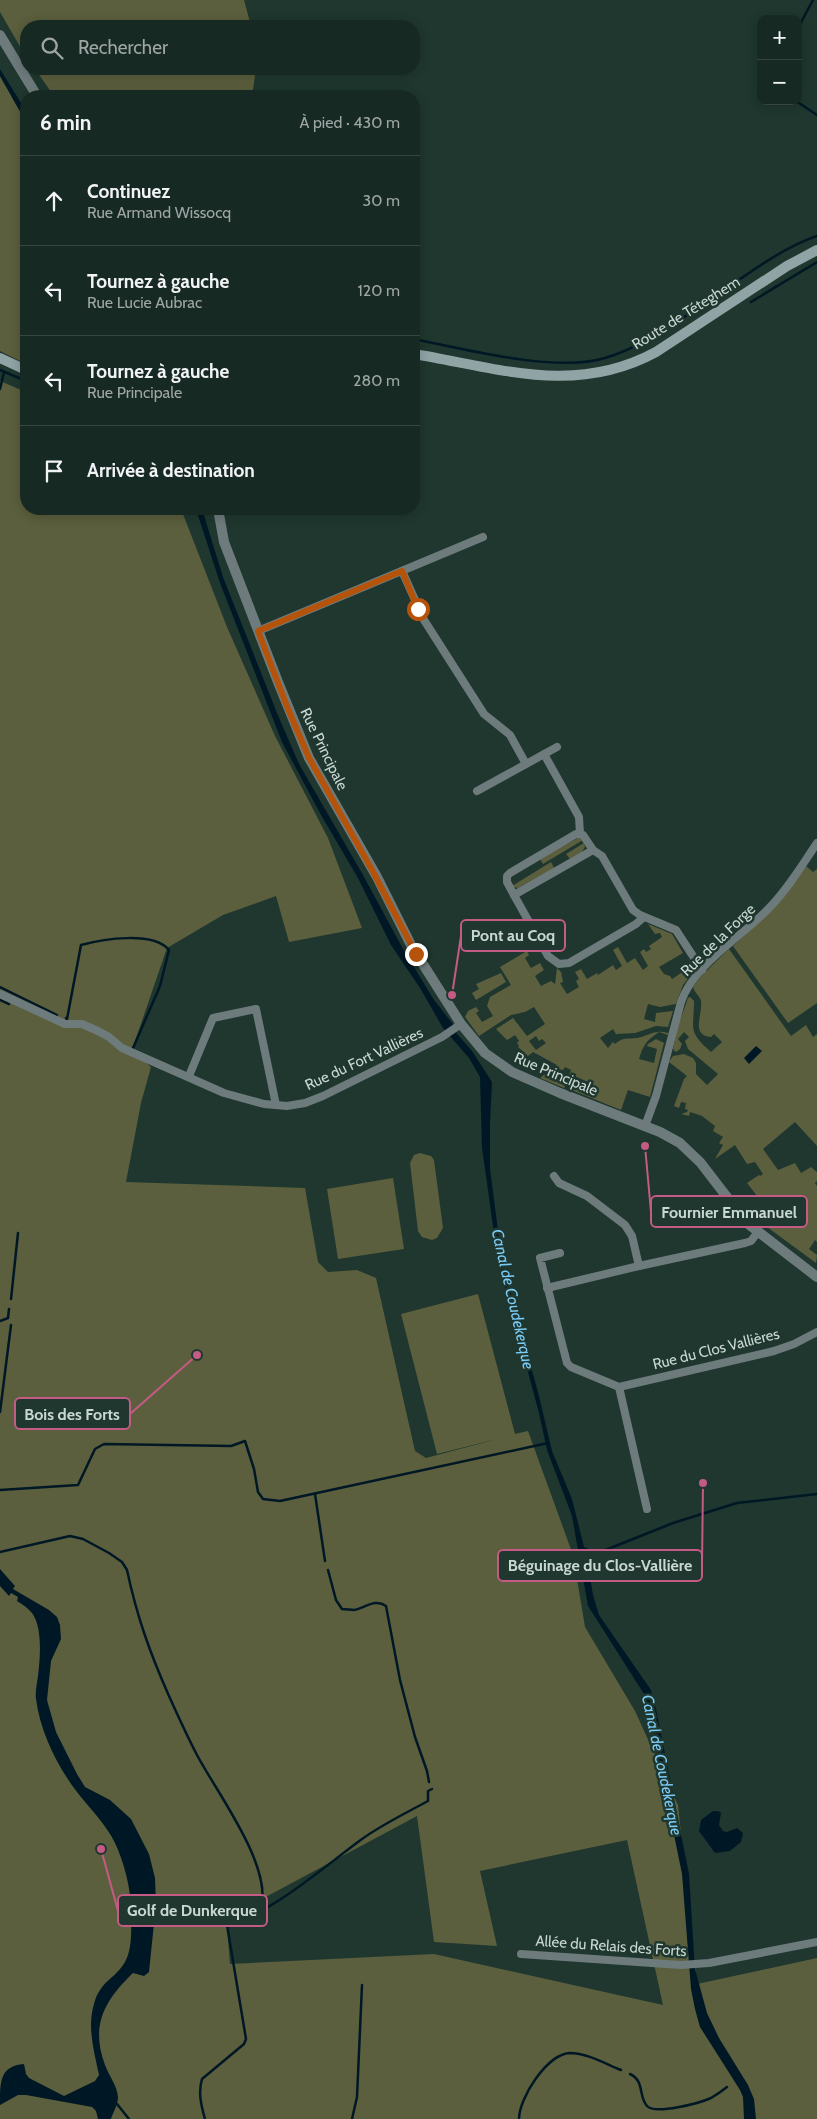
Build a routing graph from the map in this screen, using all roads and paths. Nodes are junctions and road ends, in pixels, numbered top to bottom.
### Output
1 (0, 35) edge
2 (20, 68) edge
3 (24, 75) edge
4 (33, 90) edge
5 (817, 250) edge
6 (420, 355) edge
7 (0, 358) edge
8 (20, 367) edge
9 (219, 515) edge
10 (226, 515) edge
11 (483, 537) dead end
12 (230, 556) junction
13 (402, 571) junction
14 (258, 631) junction
15 (557, 747) dead end
16 (544, 754) junction
17 (526, 764) junction
18 (478, 791) dead end
19 (580, 834) junction
20 (817, 845) edge
21 (593, 850) junction
22 (514, 895) junction
23 (644, 917) junction
24 (702, 970) junction
25 (0, 994) edge
26 (459, 1026) junction
27 (189, 1076) junction
28 (276, 1106) junction
29 (645, 1126) junction
30 (554, 1176) dead end
31 (758, 1232) junction
32 (560, 1253) dead end
33 (639, 1266) junction
34 (817, 1277) edge
35 (547, 1288) junction
36 (817, 1332) edge
37 (619, 1387) junction
38 (647, 1509) dead end
39 (817, 1942) edge
40 (521, 1954) dead end

1 - 2 street
3 - 4 street
5 - 6 main road, Route de Téteghem
7 - 8 main road
9 - 12 street, Rue Principale
10 - 12 street, Rue Principale
11 - 13 street
12 - 14 street, Rue Principale
13 - 14 street
13 - 17 street
14 - 26 street, Rue Principale
15 - 16 street
16 - 17 street
16 - 19 street
17 - 18 street
19 - 21 street
19 - 22 street
20 - 24 street, Rue de la Forge
21 - 22 street
21 - 23 street
22 - 23 street
23 - 24 street
24 - 29 street, Rue de la Forge
25 - 27 street, Rue du Fort Vallières
26 - 28 street, Rue du Fort Vallières
26 - 29 street, Rue Principale
27 - 28 street, Rue du Fort Vallières
27 - 28 street
29 - 31 street, Rue Principale
30 - 33 street
31 - 33 street
31 - 34 street, Rue Principale
32 - 35 street
33 - 35 street
35 - 37 street
36 - 37 street, Rue du Clos Vallières
37 - 38 street
39 - 40 street, Allée du Relais des Forts

